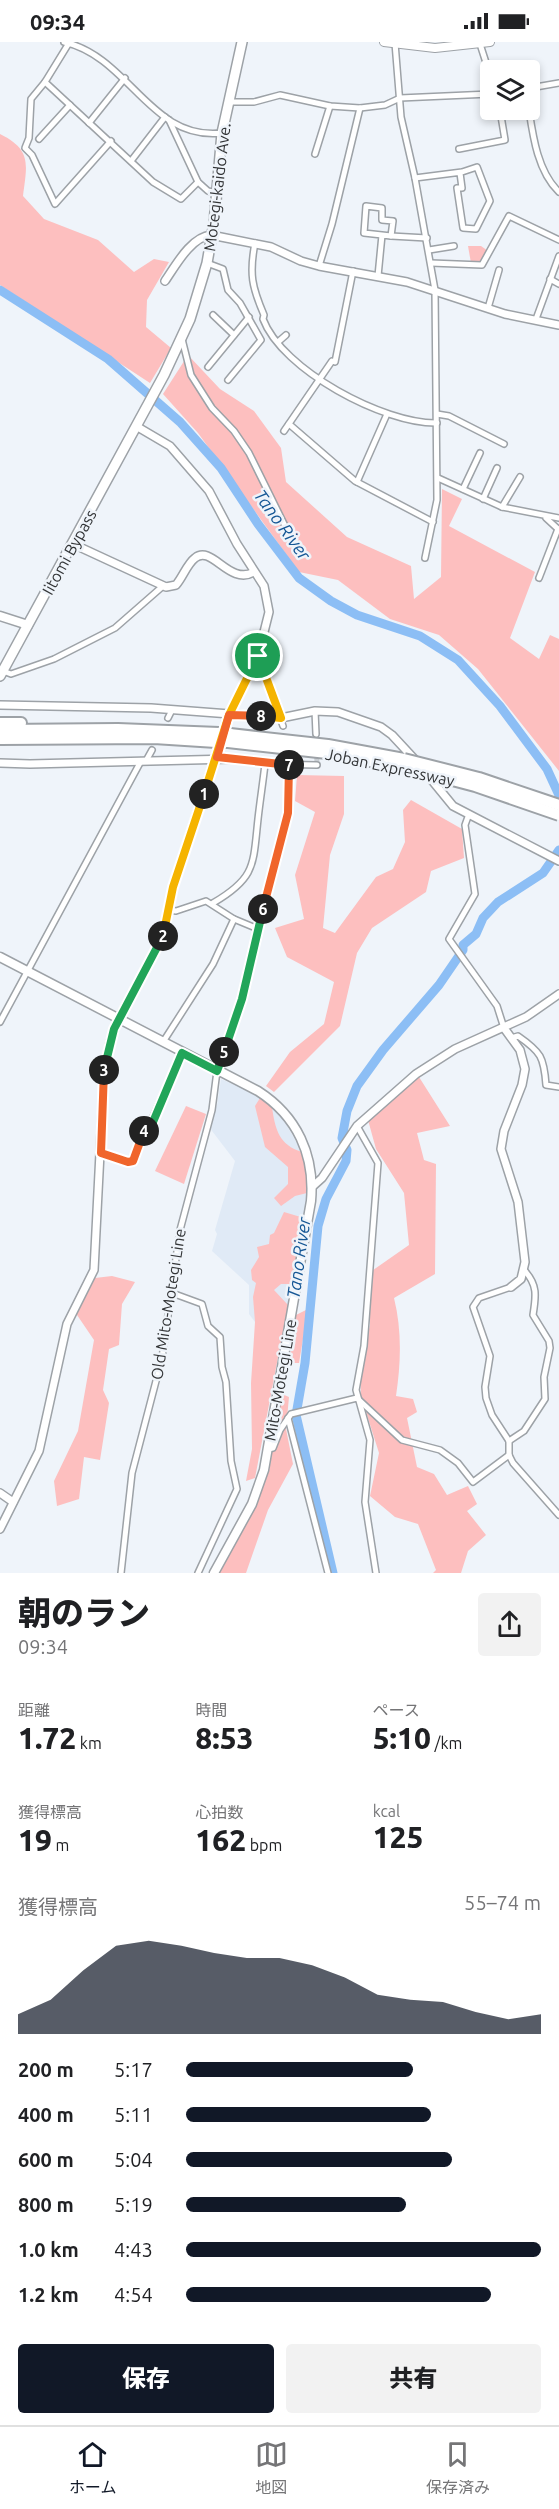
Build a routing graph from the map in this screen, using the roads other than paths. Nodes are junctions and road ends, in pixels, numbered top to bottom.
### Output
1 (242, 42) edge
2 (384, 42) edge
3 (490, 42) edge
4 (66, 43) edge
5 (395, 43) edge
6 (480, 44) junction
7 (485, 60) edge
8 (125, 78) junction
9 (45, 82) junction
10 (559, 83) edge
11 (540, 86) edge
12 (480, 95) edge
13 (399, 99) junction
14 (228, 102) junction
15 (70, 105) junction
16 (330, 106) junction
17 (360, 108) junction
18 (167, 118) junction
19 (502, 120) edge
20 (530, 120) edge
21 (89, 123) junction
22 (222, 134) junction
23 (39, 139) dead end
24 (111, 141) junction
25 (459, 149) dead end
26 (315, 154) dead end
27 (131, 161) junction
28 (460, 173) junction
29 (415, 178) junction
30 (198, 182) junction
31 (559, 192) edge
32 (217, 193) junction
33 (212, 235) junction
34 (382, 235) junction
35 (391, 236) junction
36 (427, 238) junction
37 (559, 240) edge
38 (255, 243) junction
39 (454, 246) dead end
40 (429, 250) junction
41 (559, 256) edge
42 (207, 263) junction
43 (431, 263) junction
44 (320, 266) junction
45 (499, 270) dead end
46 (353, 271) junction
47 (378, 276) junction
48 (550, 279) junction
49 (165, 280) dead end
50 (559, 284) edge
51 (435, 290) junction
52 (488, 309) junction
53 (213, 315) dead end
54 (249, 317) junction
55 (536, 319) junction
56 (559, 325) edge
57 (234, 335) junction
58 (286, 335) dead end
59 (182, 339) junction
60 (278, 342) junction
61 (208, 367) dead end
62 (319, 378) junction
63 (228, 380) dead end
64 (387, 414) junction
65 (437, 414) junction
66 (437, 423) junction
67 (289, 424) junction
68 (136, 426) junction
69 (284, 431) dead end
70 (504, 444) dead end
71 (480, 453) dead end
72 (497, 468) dead end
73 (520, 477) dead end
74 (438, 478) junction
75 (357, 482) junction
76 (463, 489) junction
77 (483, 499) junction
78 (502, 507) junction
79 (546, 518) junction
80 (559, 518) edge
81 (433, 522) junction
82 (559, 530) edge
83 (290, 536) dead end
84 (73, 544) junction
85 (425, 558) dead end
86 (254, 572) junction
87 (539, 578) dead end
88 (163, 586) junction
89 (0, 616) edge
90 (28, 625) junction
91 (258, 656) junction
92 (1, 673) edge
93 (0, 705) edge
94 (172, 710) junction
95 (315, 711) junction
96 (229, 715) junction
97 (168, 718) dead end
98 (281, 718) junction
99 (0, 723) edge
100 (283, 726) dead end
101 (0, 730) edge
102 (201, 732) junction
103 (316, 734) tunnel mouth
104 (0, 739) edge
105 (221, 739) junction
106 (0, 744) edge
107 (152, 750) dead end
108 (288, 755) dead end
109 (217, 757) junction
110 (145, 759) junction
111 (231, 759) joint
112 (0, 763) edge
113 (404, 763) junction
114 (265, 764) junction
115 (290, 765) junction
116 (317, 765) dead end
117 (559, 805) edge
118 (469, 814) junction
119 (559, 815) edge
120 (559, 861) edge
121 (213, 903) junction
122 (169, 910) junction
123 (234, 919) junction
124 (258, 929) junction
125 (0, 957) edge
126 (27, 972) junction
127 (559, 994) edge
128 (118, 1020) junction
129 (0, 1022) edge
130 (504, 1028) junction
131 (511, 1038) junction
132 (162, 1043) junction
133 (182, 1053) junction
134 (217, 1071) junction
135 (559, 1087) edge
136 (357, 1126) junction
137 (101, 1153) junction
138 (312, 1186) junction
139 (524, 1270) junction
140 (511, 1287) joint
141 (172, 1293) junction
142 (357, 1398) junction
143 (292, 1415) junction
144 (509, 1441) junction
145 (268, 1449) junction
146 (509, 1455) junction
147 (0, 1493) edge
148 (13, 1502) junction
149 (559, 1515) edge
150 (0, 1529) edge
151 (121, 1573) edge
152 (198, 1573) edge
153 (214, 1573) edge
154 (328, 1573) edge
155 (376, 1573) edge

1 - 14 highway, Motegi-kaido Ave.
2 - 5 main road
3 - 6 main road
4 - 8 street
4 - 9 street
5 - 6 main road
5 - 13 street
6 - 7 street
8 - 18 street
8 - 21 street
9 - 15 street
9 - 24 street
10 - 11 street
12 - 13 street
13 - 17 street
13 - 29 street
14 - 16 street
14 - 22 highway, Motegi-kaido Ave.
15 - 21 street
15 - 23 street
16 - 17 street
16 - 26 street
17 - 44 street
18 - 22 street
18 - 27 street
18 - 30 street
19 - 25 street
20 - 31 street
21 - 24 street
22 - 32 highway, Motegi-kaido Ave.
24 - 27 street
27 - 30 street
28 - 28 street
28 - 29 street
29 - 36 street
30 - 32 street
32 - 33 highway, Motegi-kaido Ave.
33 - 38 street
33 - 42 highway, Motegi-kaido Ave.
33 - 49 street
34 - 35 street
34 - 35 street
34 - 47 street
35 - 36 street
36 - 40 street
37 - 43 street
38 - 44 street
38 - 60 street
39 - 40 street
40 - 43 street
41 - 48 street
42 - 54 street
42 - 59 highway, Motegi-kaido Ave.
43 - 51 street
44 - 46 street
45 - 52 street
46 - 47 street
46 - 62 street
47 - 51 street
48 - 50 street
48 - 55 street
51 - 52 street
51 - 65 street
52 - 55 street
53 - 57 street
54 - 57 street
54 - 63 street
55 - 56 street
57 - 61 street
58 - 60 street
59 - 68 highway, Motegi-kaido Ave.
59 - 83 street
60 - 62 street
62 - 64 street
62 - 67 street
64 - 66 street
64 - 75 street
65 - 66 street
65 - 70 street
66 - 74 street
67 - 69 street
67 - 75 street
68 - 84 highway, Iitomi Bypass
68 - 86 street
71 - 76 street
72 - 77 street
73 - 78 street
74 - 76 street
74 - 81 street
75 - 81 street
76 - 77 street
77 - 78 street
78 - 79 street
79 - 80 street
79 - 82 street
81 - 85 street
82 - 87 street
84 - 88 street
84 - 90 highway, Iitomi Bypass
86 - 88 street
86 - 91 street
88 - 92 street
89 - 90 main road
90 - 92 highway, Iitomi Bypass
91 - 96 street
91 - 98 street
93 - 94 street
94 - 96 street
94 - 97 street
95 - 98 street
95 - 103 street
95 - 118 street
96 - 98 street
96 - 109 street
98 - 100 street
99 - 102 highway
101 - 102 highway, Joban Expressway
102 - 105 highway, Joban Expressway
104 - 105 highway, Joban Expressway
105 - 106 highway
105 - 113 highway, Joban Expressway
107 - 110 street
108 - 115 street, Old Mito-Motegi Line
109 - 110 street
109 - 111 street
109 - 122 street
110 - 112 street
110 - 126 street
111 - 114 street
113 - 117 highway, Joban Expressway, bridge
113 - 119 highway, Joban Expressway, bridge
114 - 115 street
114 - 121 street
115 - 116 street
115 - 124 street, Old Mito-Motegi Line
118 - 120 street
118 - 130 street
121 - 122 street
121 - 123 street
122 - 128 street
123 - 124 street
123 - 132 street
124 - 134 street, Old Mito-Motegi Line
125 - 126 main road, Mito-Motegi Line
126 - 128 main road, Mito-Motegi Line
126 - 129 street
127 - 130 street
128 - 132 main road, Mito-Motegi Line
128 - 137 street
130 - 131 street
130 - 136 street
131 - 135 street
131 - 139 street
132 - 133 main road, Mito-Motegi Line
133 - 134 main road, Mito-Motegi Line
133 - 137 street
134 - 138 main road, Mito-Motegi Line
134 - 141 street, Old Mito-Motegi Line
136 - 138 street
136 - 142 street
137 - 148 street
138 - 145 main road, Mito-Motegi Line
139 - 140 street
139 - 144 street
140 - 144 street
141 - 151 street, Old Mito-Motegi Line
141 - 152 street
142 - 143 street
142 - 146 street
142 - 155 street
143 - 145 street
143 - 154 street
144 - 146 street
145 - 153 main road, Mito-Motegi Line
146 - 149 street
147 - 148 street
148 - 150 street

